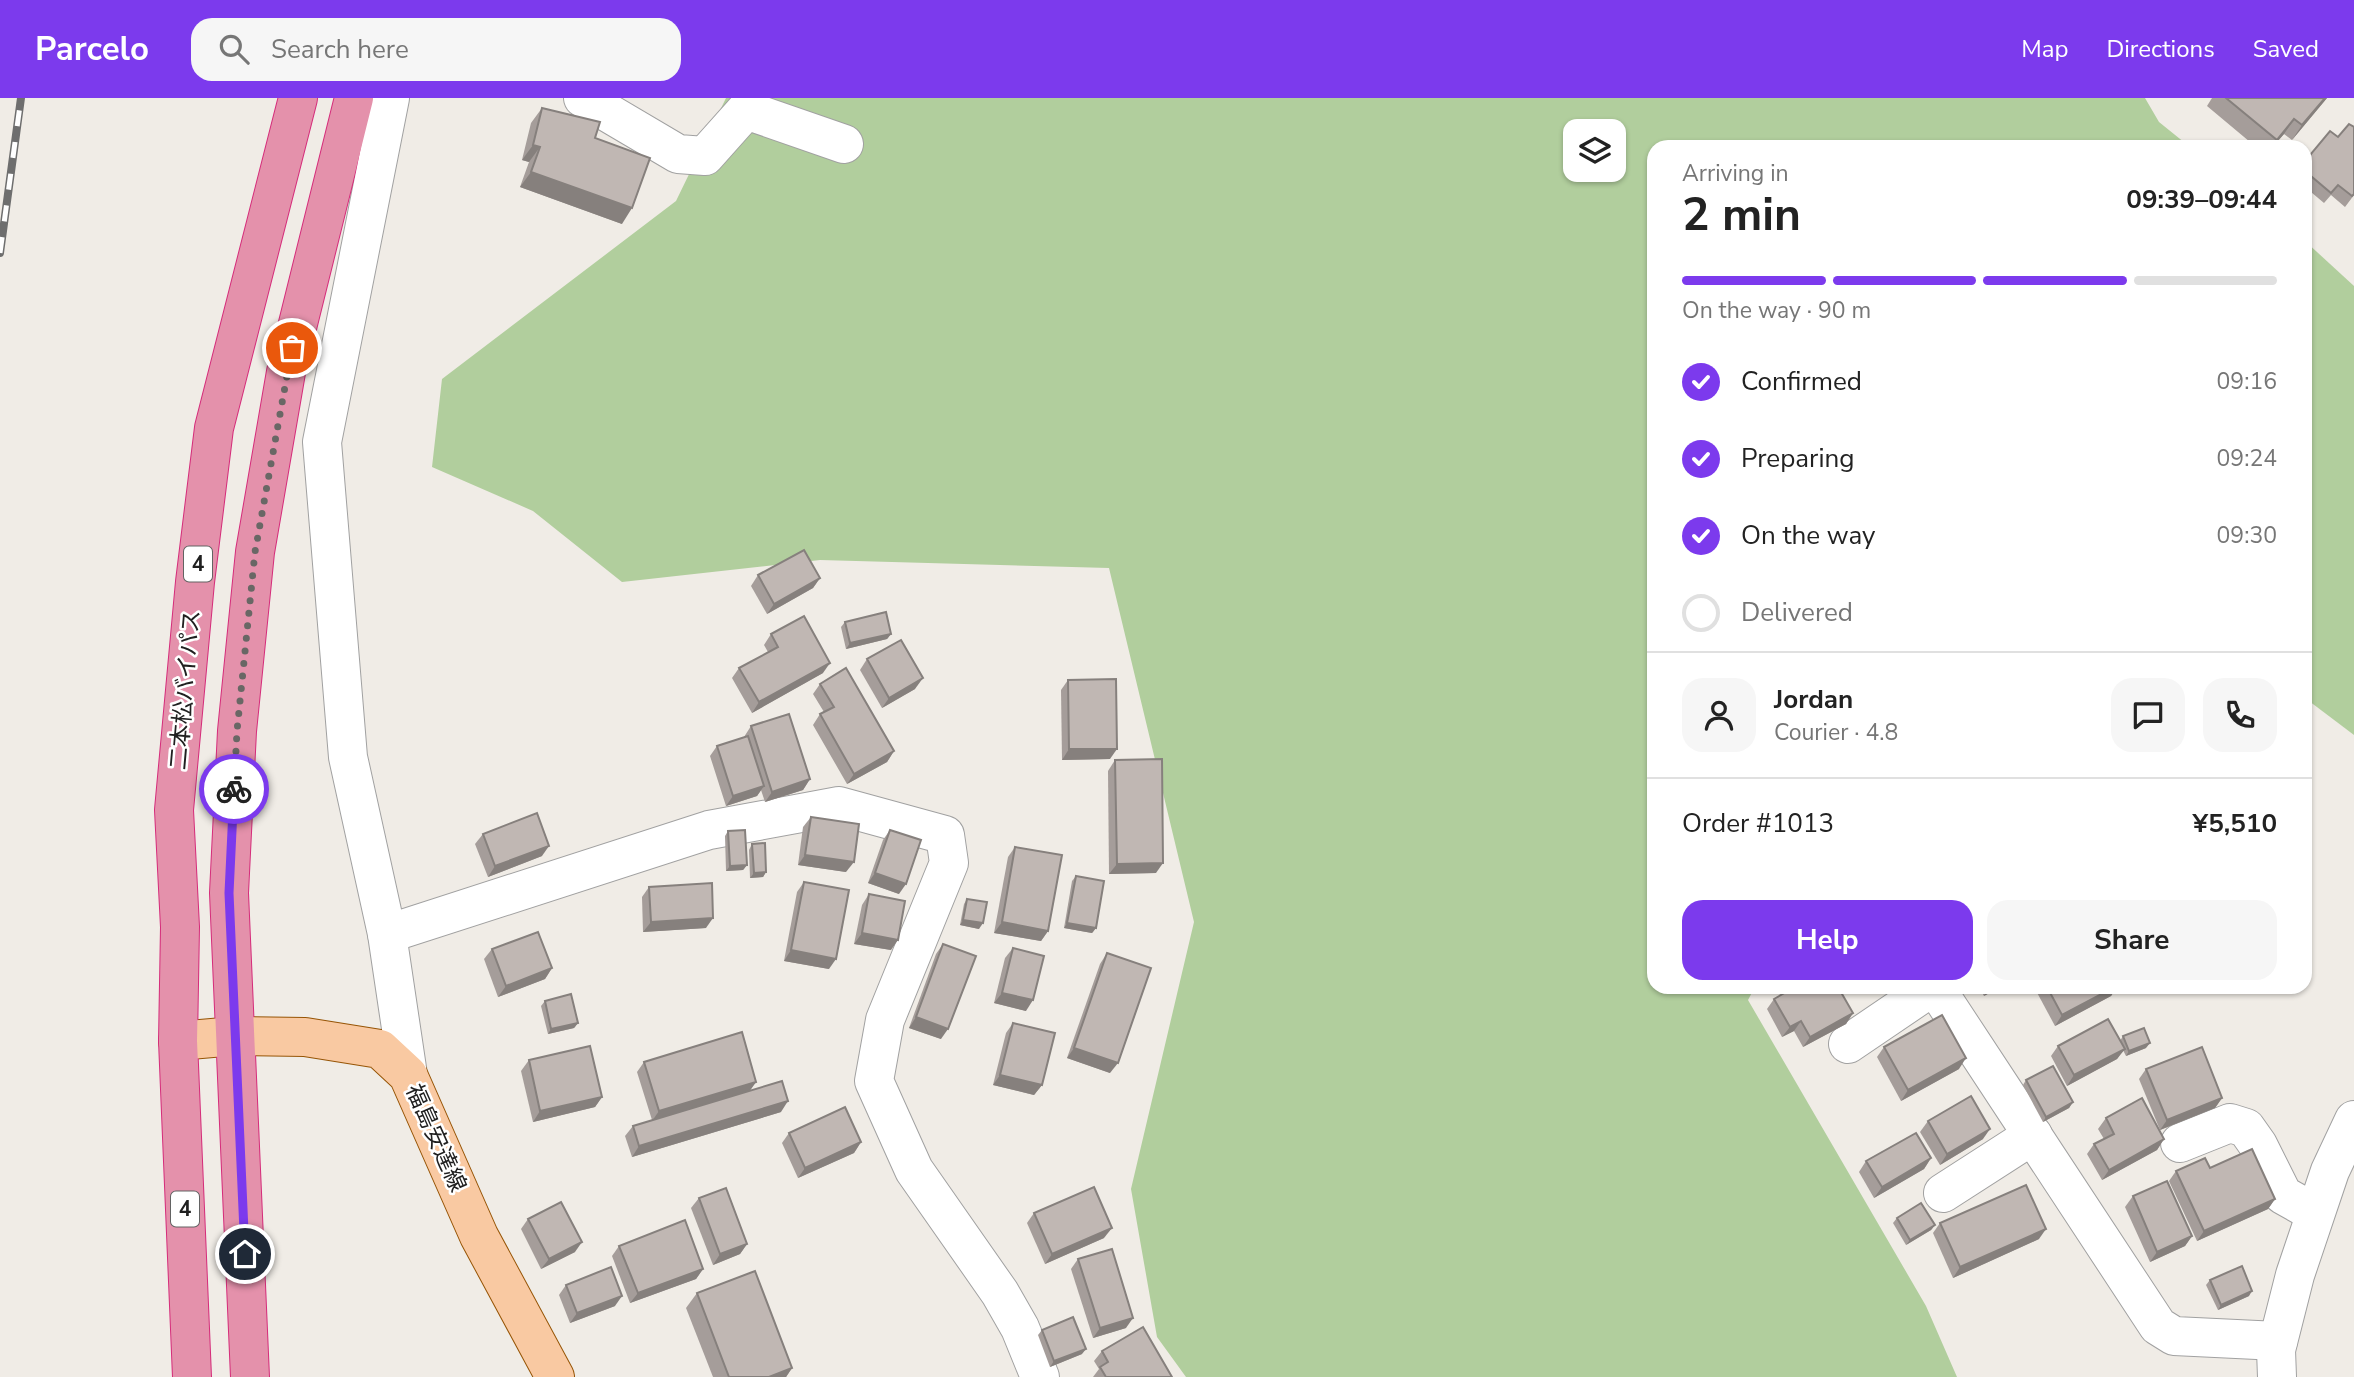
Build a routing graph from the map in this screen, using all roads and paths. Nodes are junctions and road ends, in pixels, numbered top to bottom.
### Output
1 (298, 98) edge
2 (355, 98) edge
3 (390, 98) edge
4 (583, 98) edge
5 (844, 144) dead end
6 (387, 934) junction
7 (1923, 994) edge
8 (1938, 994) edge
9 (235, 1036) junction
10 (178, 1041) junction
11 (1848, 1044) dead end
12 (408, 1075) junction
13 (2354, 1120) edge
14 (2033, 1135) junction
15 (2180, 1143) dead end
16 (1943, 1193) dead end
17 (2315, 1213) junction
18 (2277, 1359) edge
19 (192, 1377) edge
20 (250, 1377) edge
21 (555, 1377) edge
22 (1040, 1377) edge

1 - 10 highway, 二本松バイパス / 4
2 - 9 highway
3 - 6 street
4 - 5 street
6 - 12 street
6 - 22 street
7 - 11 street
8 - 14 street
9 - 10 main road, 福島安達線
9 - 12 main road, 福島安達線
9 - 20 highway
10 - 19 highway, 4
12 - 21 main road, 福島安達線
13 - 17 street
14 - 16 street
14 - 18 street
15 - 17 street
17 - 18 street

